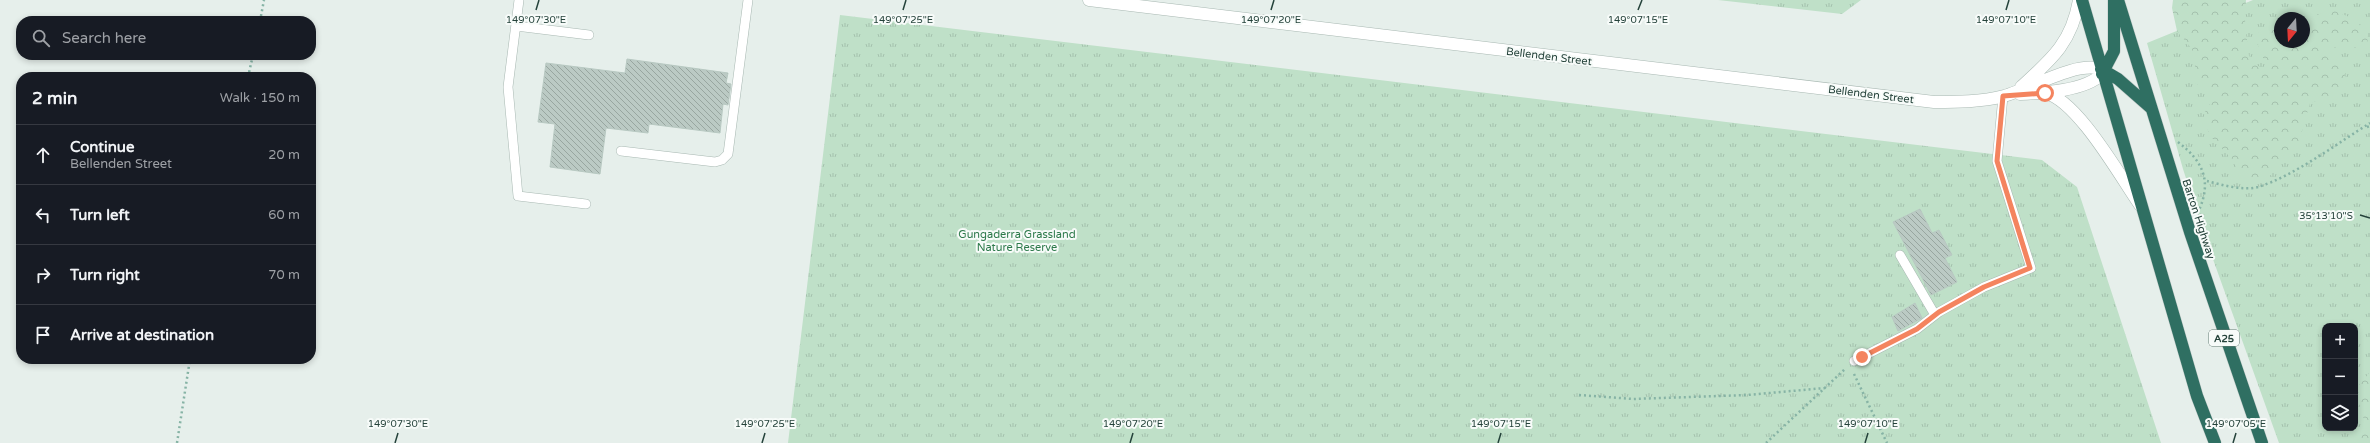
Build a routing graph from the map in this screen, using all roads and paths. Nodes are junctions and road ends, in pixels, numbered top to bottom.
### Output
1 (264, 0) edge
2 (519, 0) edge
3 (748, 0) edge
4 (1089, 0) edge
5 (2080, 0) edge
6 (2114, 0) edge
7 (2118, 0) edge
8 (261, 16) edge
9 (516, 26) junction
10 (589, 35) dead end
11 (252, 60) edge
12 (2102, 71) junction
13 (249, 72) edge
14 (2045, 93) junction
15 (2009, 94) junction
16 (2151, 109) junction
17 (2157, 125) junction
18 (2369, 125) edge
19 (620, 151) dead end
20 (2207, 181) junction
21 (586, 204) dead end
22 (2140, 206) junction
23 (2190, 232) junction
24 (1900, 255) dead end
25 (1935, 315) junction
26 (1852, 363) junction
27 (189, 364) edge
28 (1825, 388) junction
29 (1579, 394) dead end
30 (177, 443) edge
31 (1766, 443) edge
32 (1887, 443) edge
33 (2215, 443) edge
34 (2262, 443) edge

1 - 8 path
2 - 9 lane
3 - 19 lane
4 - 15 street, Bellenden Street
5 - 12 highway
5 - 15 street
6 - 12 highway
7 - 16 highway, Barton Highway / A25
9 - 10 lane
9 - 21 lane
11 - 13 path
12 - 14 street
12 - 15 street, Bellenden Street
12 - 16 highway
12 - 22 highway
14 - 15 street, Bellenden Street
14 - 22 street
15 - 25 lane
16 - 17 highway, Barton Highway / A25
17 - 20 path
17 - 23 highway, Barton Highway / A25
18 - 20 path
20 - 23 path
22 - 33 highway
23 - 34 highway, Barton Highway / A25
24 - 25 lane
25 - 26 lane
26 - 28 path
26 - 32 path
27 - 30 path
28 - 29 path
28 - 31 path

